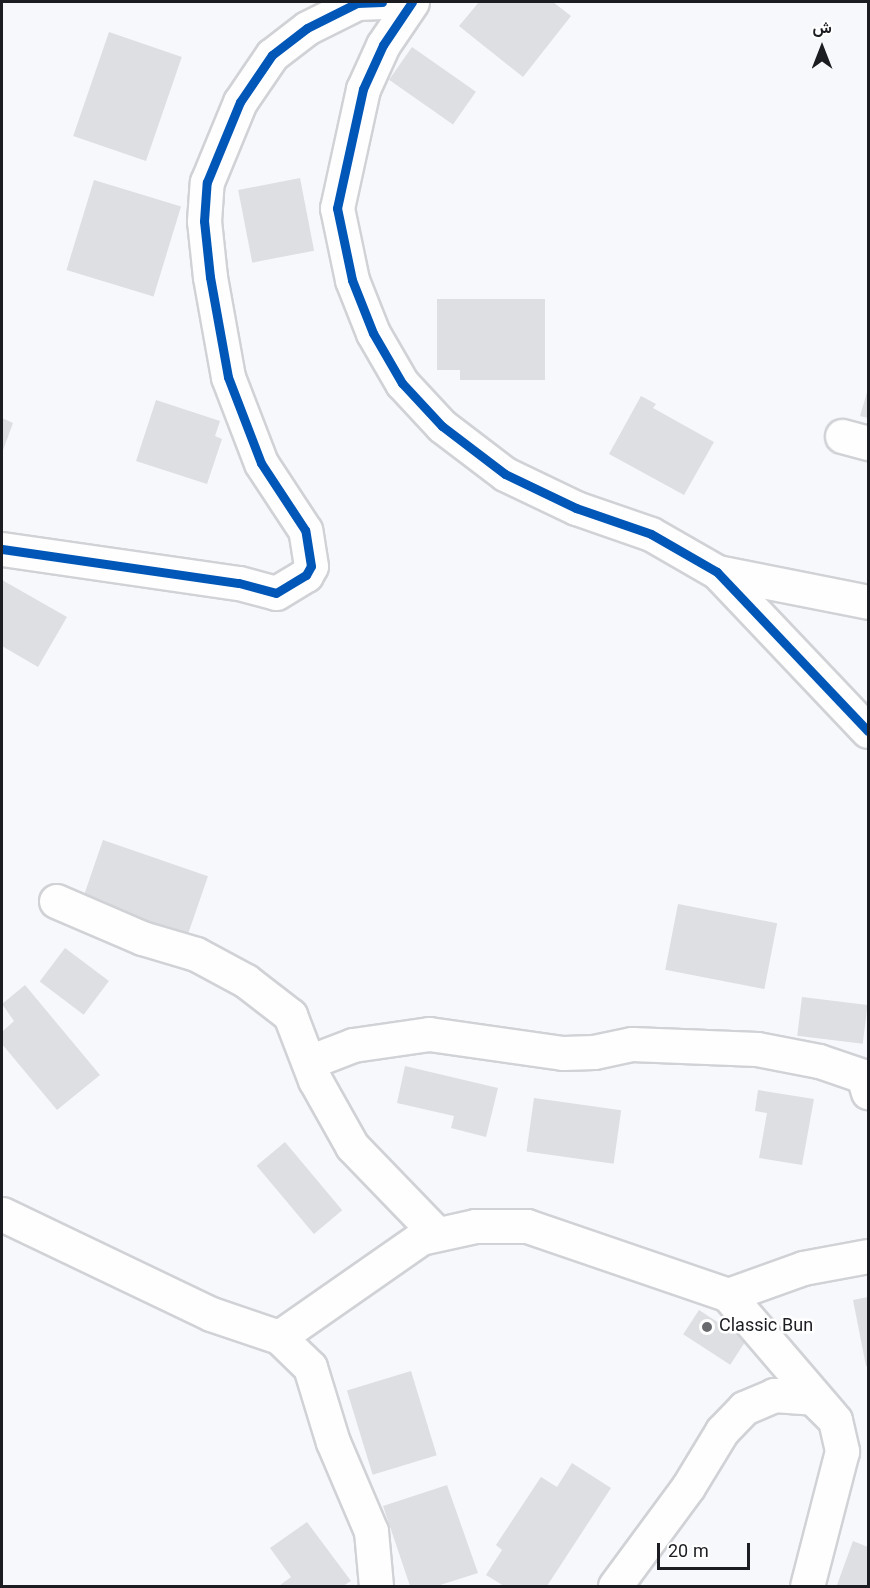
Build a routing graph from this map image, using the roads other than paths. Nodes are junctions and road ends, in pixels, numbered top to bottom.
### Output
1 (382, 2) edge
2 (411, 2) edge
3 (2, 549) edge
4 (717, 572) junction
5 (868, 602) edge
6 (868, 731) edge
7 (56, 901) dead end
8 (309, 1062) junction
9 (868, 1092) edge
10 (2, 1214) edge
11 (437, 1234) junction
12 (868, 1256) edge
13 (728, 1295) junction
14 (279, 1337) junction
15 (835, 1420) junction
16 (376, 1587) edge
17 (615, 1587) edge
18 (807, 1587) edge

1 - 3 street
2 - 4 street
4 - 5 street
4 - 6 street
7 - 8 street
8 - 9 street
8 - 11 street
10 - 14 street
11 - 13 street
11 - 14 street
12 - 13 street
13 - 15 street
14 - 16 street
15 - 17 street
15 - 18 street

